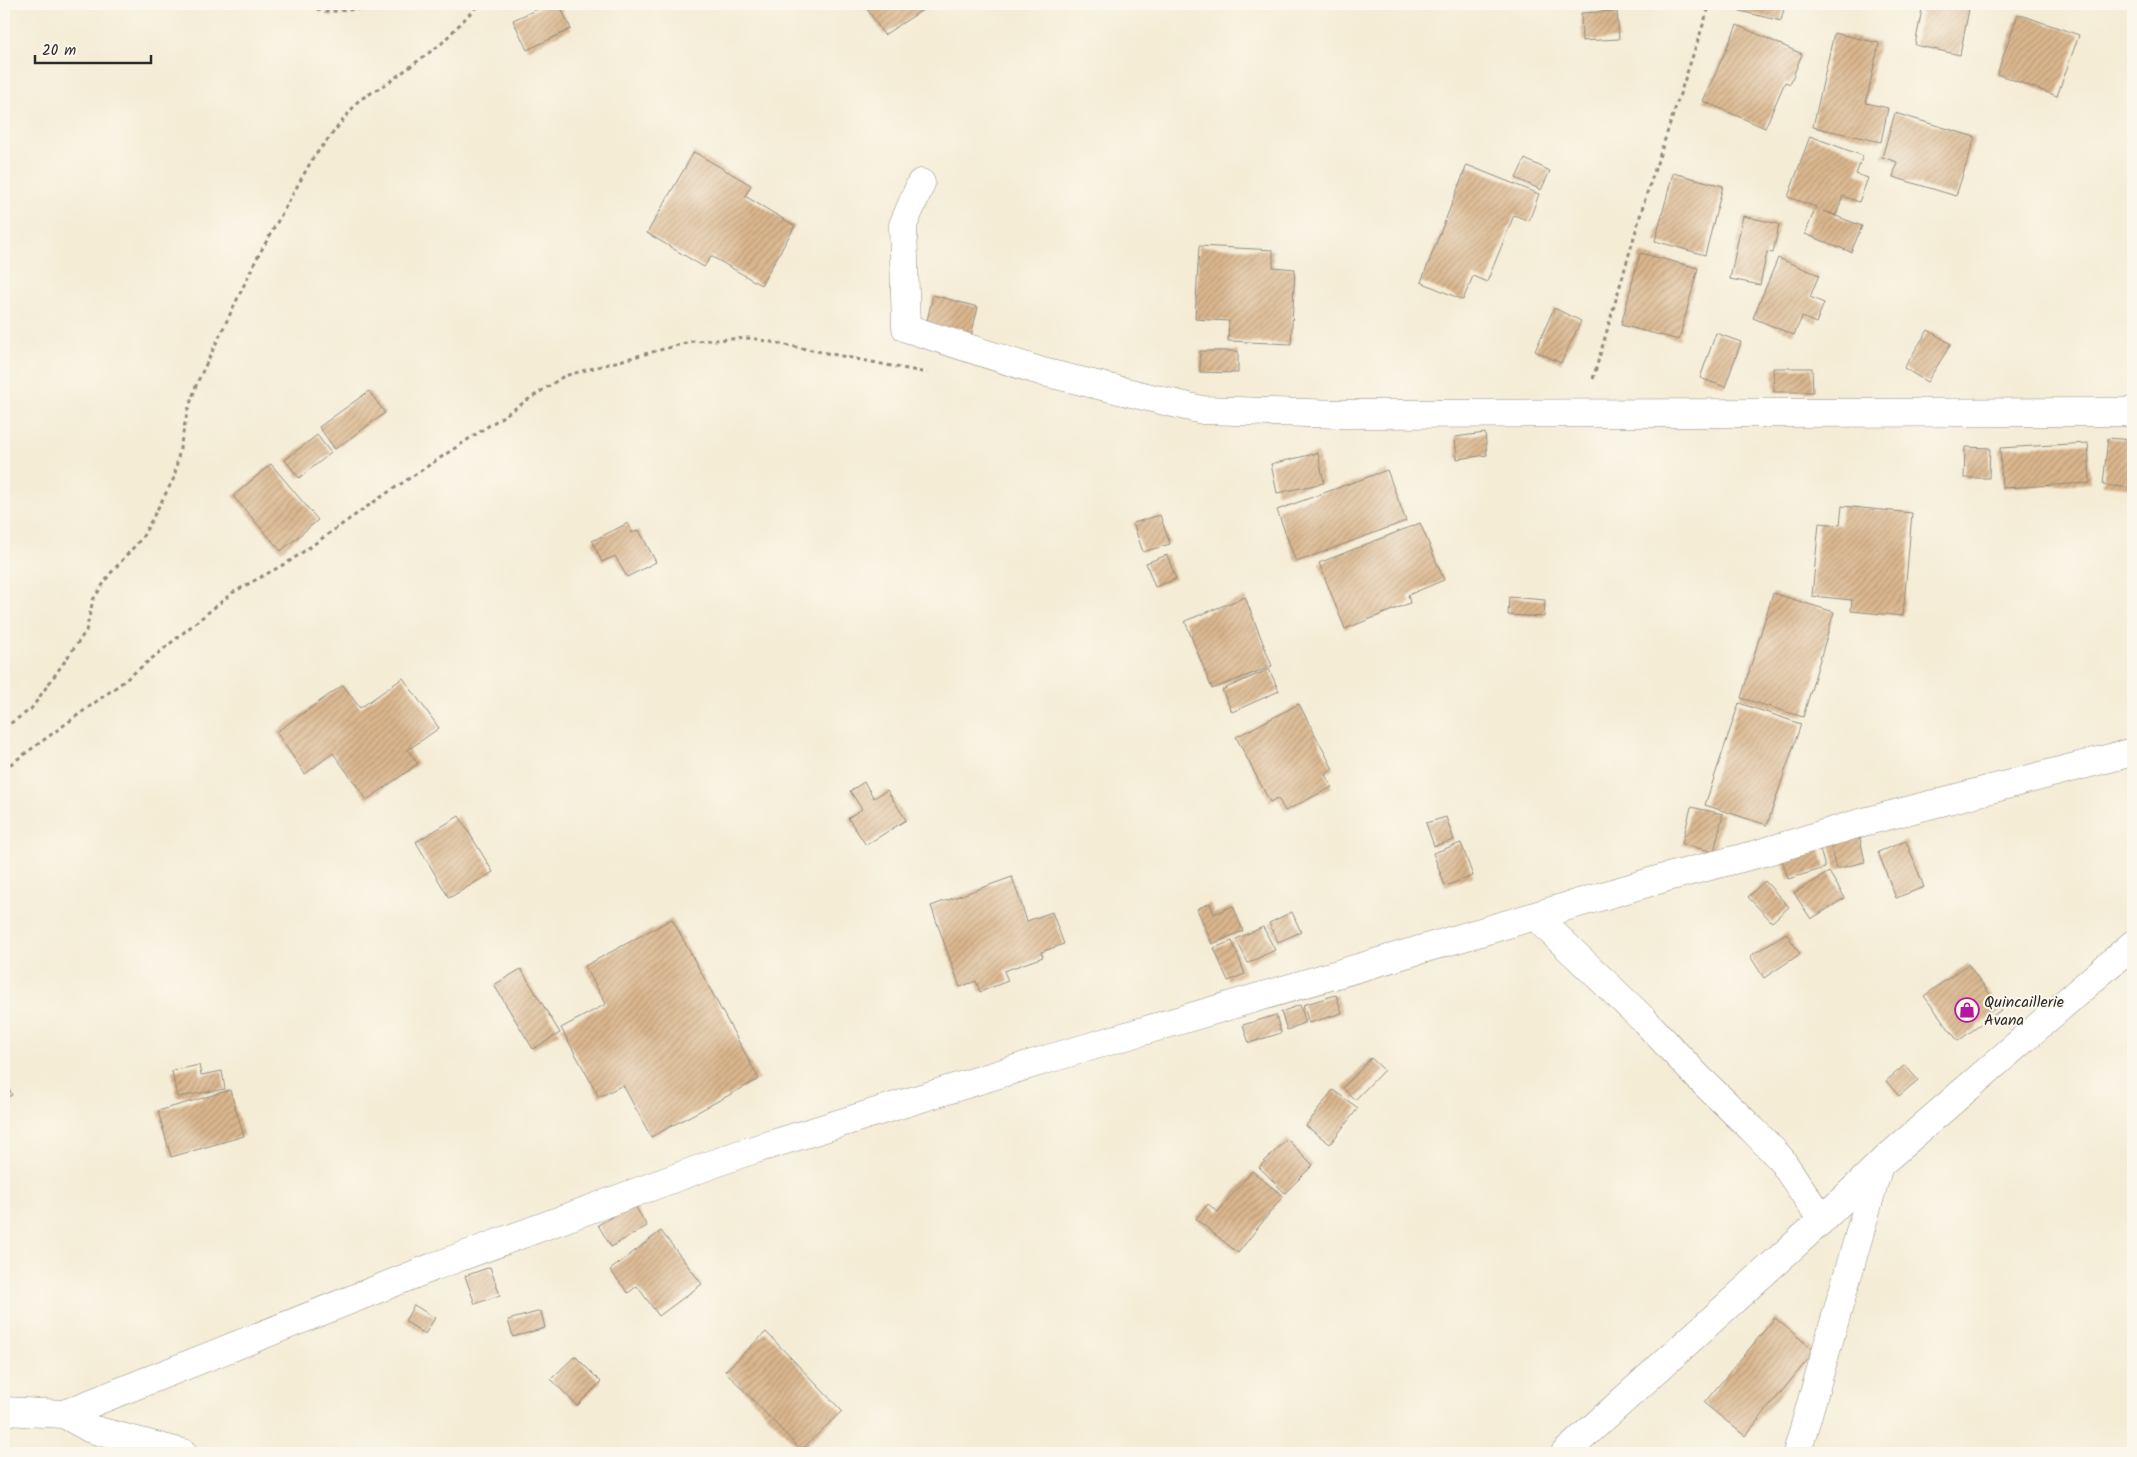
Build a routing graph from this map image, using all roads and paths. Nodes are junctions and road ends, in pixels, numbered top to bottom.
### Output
1 (302, 4) edge
2 (418, 4) edge
3 (480, 4) edge
4 (1710, 4) edge
5 (921, 183) dead end
6 (934, 375) dead end
7 (2133, 412) edge
8 (1584, 414) junction
9 (4, 728) edge
10 (2133, 752) edge
11 (4, 769) edge
12 (1534, 916) junction
13 (2133, 944) edge
14 (1879, 1165) junction
15 (1822, 1220) junction
16 (4, 1411) edge
17 (64, 1414) junction
18 (183, 1453) edge
19 (1564, 1453) edge
20 (1797, 1453) edge

1 - 2 path
3 - 9 path
4 - 8 path
5 - 8 street
6 - 11 path
7 - 8 street
10 - 12 street
12 - 15 street
12 - 17 street
13 - 14 street
14 - 15 street
14 - 20 street
15 - 19 street
16 - 17 street
17 - 18 street

